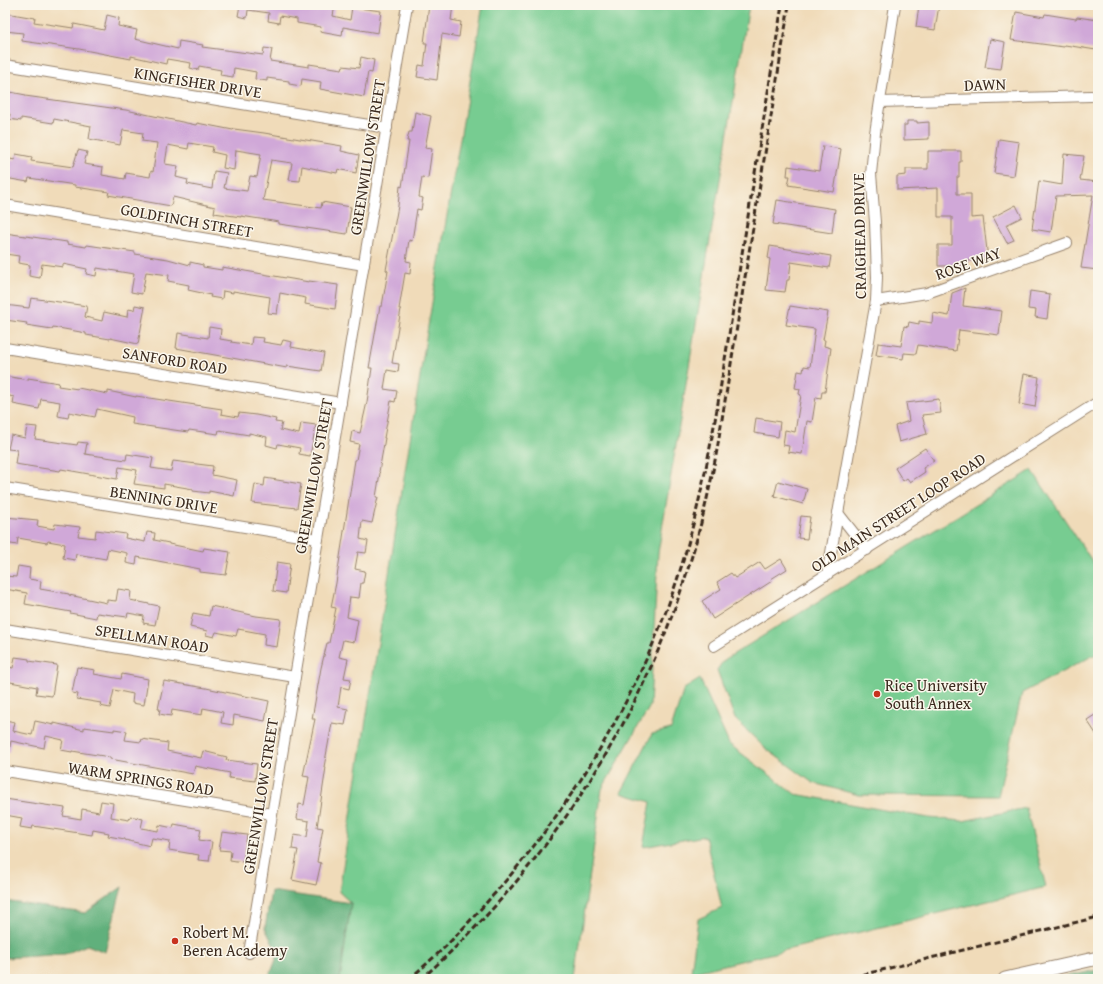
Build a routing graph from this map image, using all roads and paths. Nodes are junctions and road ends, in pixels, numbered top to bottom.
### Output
1 (407, 5) edge
2 (895, 5) edge
3 (5, 65) edge
4 (1091, 96) dead end
5 (880, 102) junction
6 (387, 128) junction
7 (5, 205) edge
8 (1067, 243) dead end
9 (364, 265) junction
10 (876, 301) junction
11 (5, 348) edge
12 (1098, 402) edge
13 (341, 403) junction
14 (5, 488) edge
15 (838, 513) junction
16 (318, 539) junction
17 (867, 550) junction
18 (827, 575) junction
19 (5, 629) edge
20 (714, 646) dead end
21 (295, 677) junction
22 (5, 771) edge
23 (272, 814) junction
24 (250, 953) dead end
25 (1098, 958) edge
26 (1005, 979) edge

1 - 6 street, GREENWILLOW STREET
2 - 5 street, CRAIGHEAD DRIVE
3 - 6 street, KINGFISHER DRIVE
4 - 5 street, DAWN
5 - 10 street, CRAIGHEAD DRIVE
6 - 9 street, GREENWILLOW STREET
7 - 9 street, GOLDFINCH STREET
8 - 10 street, ROSE WAY
9 - 13 street, GREENWILLOW STREET
10 - 15 street, CRAIGHEAD DRIVE
11 - 13 street, SANFORD ROAD
12 - 17 street, OLD MAIN STREET LOOP ROAD
13 - 16 street, GREENWILLOW STREET
14 - 16 street, BENNING DRIVE
15 - 17 street
15 - 18 street, CRAIGHEAD DRIVE
16 - 21 street, GREENWILLOW STREET
17 - 18 street, OLD MAIN STREET LOOP ROAD
18 - 20 street, OLD MAIN STREET LOOP ROAD
19 - 21 street, SPELLMAN ROAD
21 - 23 street, GREENWILLOW STREET
22 - 23 street, WARM SPRINGS ROAD
23 - 24 street, GREENWILLOW STREET
25 - 26 main road

